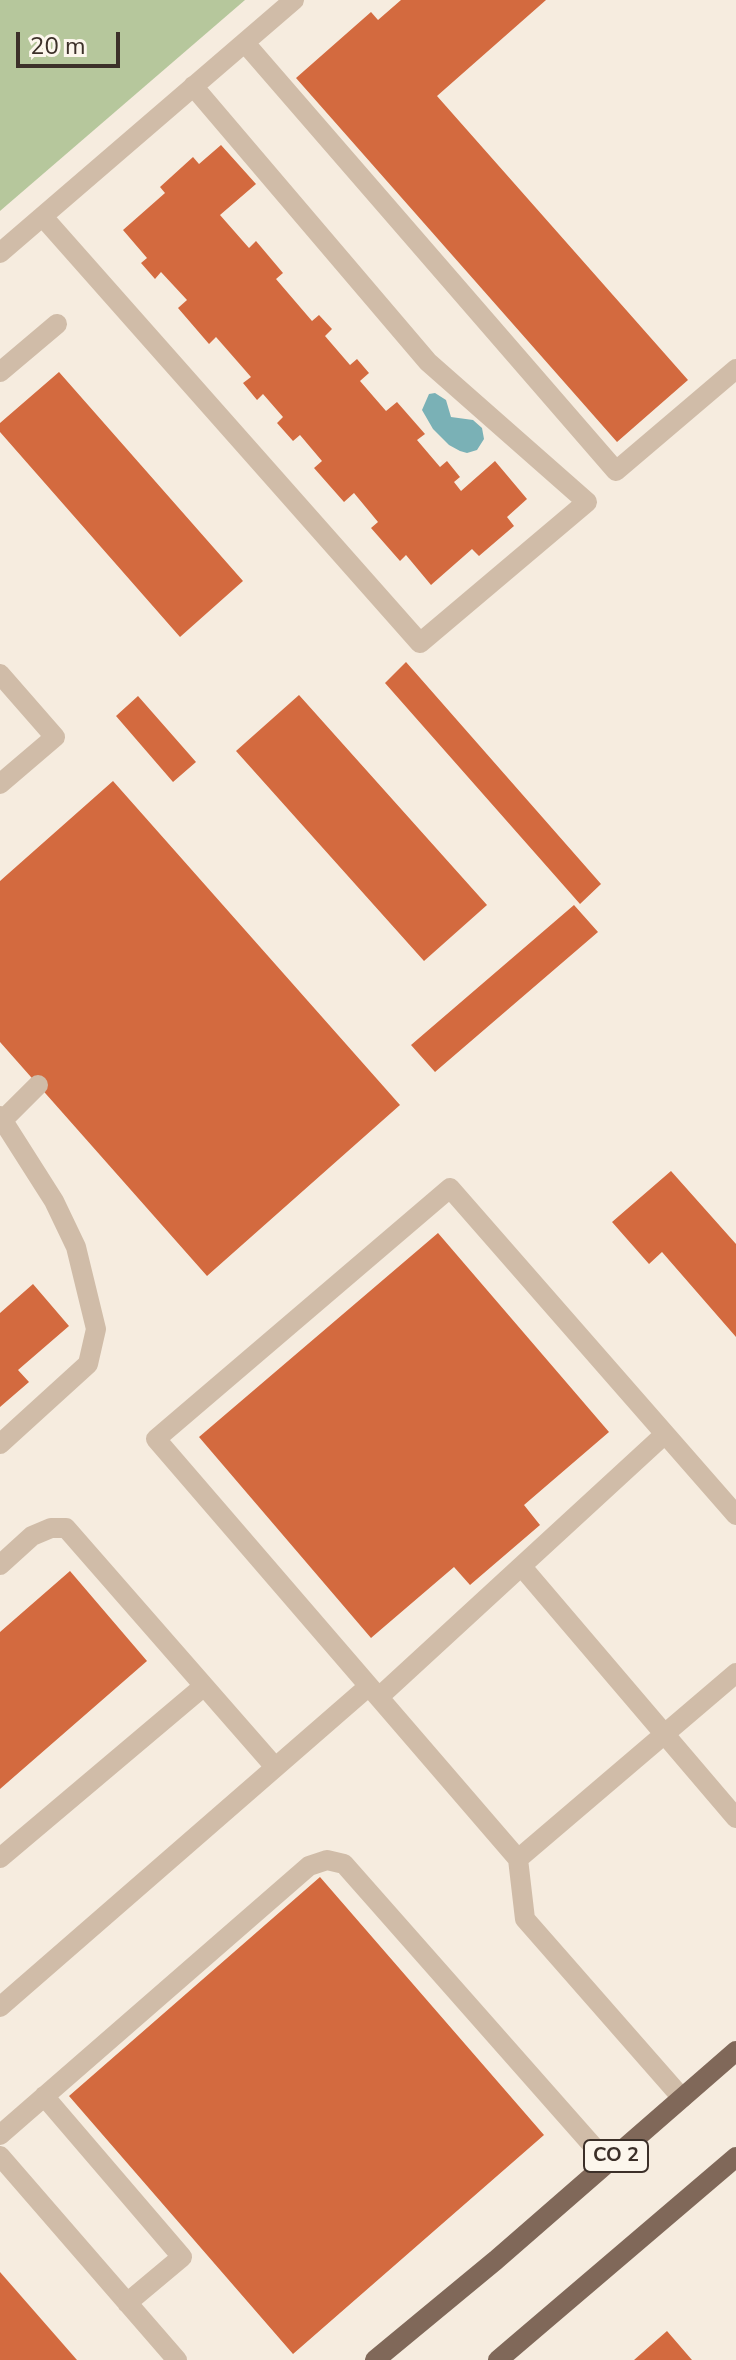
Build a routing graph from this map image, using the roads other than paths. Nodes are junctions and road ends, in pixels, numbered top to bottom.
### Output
1 (294, 0) edge
2 (245, 43) junction
3 (193, 86) junction
4 (43, 217) junction
5 (0, 253) edge
6 (57, 324) dead end
7 (736, 369) edge
8 (0, 372) edge
9 (0, 674) edge
10 (0, 784) edge
11 (38, 1085) dead end
12 (1, 1119) edge
13 (665, 1434) junction
14 (0, 1444) edge
15 (736, 1515) edge
16 (0, 1565) edge
17 (522, 1567) junction
18 (736, 1673) edge
19 (204, 1686) junction
20 (374, 1691) junction
21 (665, 1734) junction
22 (275, 1767) junction
23 (736, 1818) edge
24 (0, 1858) edge
25 (518, 1859) junction
26 (0, 2007) edge
27 (736, 2051) edge
28 (44, 2096) junction
29 (682, 2098) junction
30 (0, 2135) edge
31 (0, 2156) edge
32 (608, 2163) junction
33 (733, 2164) edge
34 (127, 2303) junction
35 (177, 2360) edge
36 (375, 2360) edge
37 (498, 2360) edge

1 - 2 street
2 - 3 street
2 - 7 street
3 - 4 street
3 - 4 street
4 - 5 street
6 - 8 street
9 - 10 street
11 - 12 street
12 - 14 street
13 - 15 street
13 - 17 street
13 - 20 street
16 - 19 street
17 - 20 street
17 - 21 street
18 - 21 street
19 - 22 street
19 - 24 street
20 - 22 street
20 - 25 street
21 - 23 street
21 - 25 street
22 - 26 street
25 - 29 street
27 - 29 main road, CO 2
28 - 30 street
28 - 32 street
28 - 34 street
29 - 32 main road, CO 2
31 - 34 street
32 - 36 main road, CO 2
33 - 37 main road
34 - 35 street

